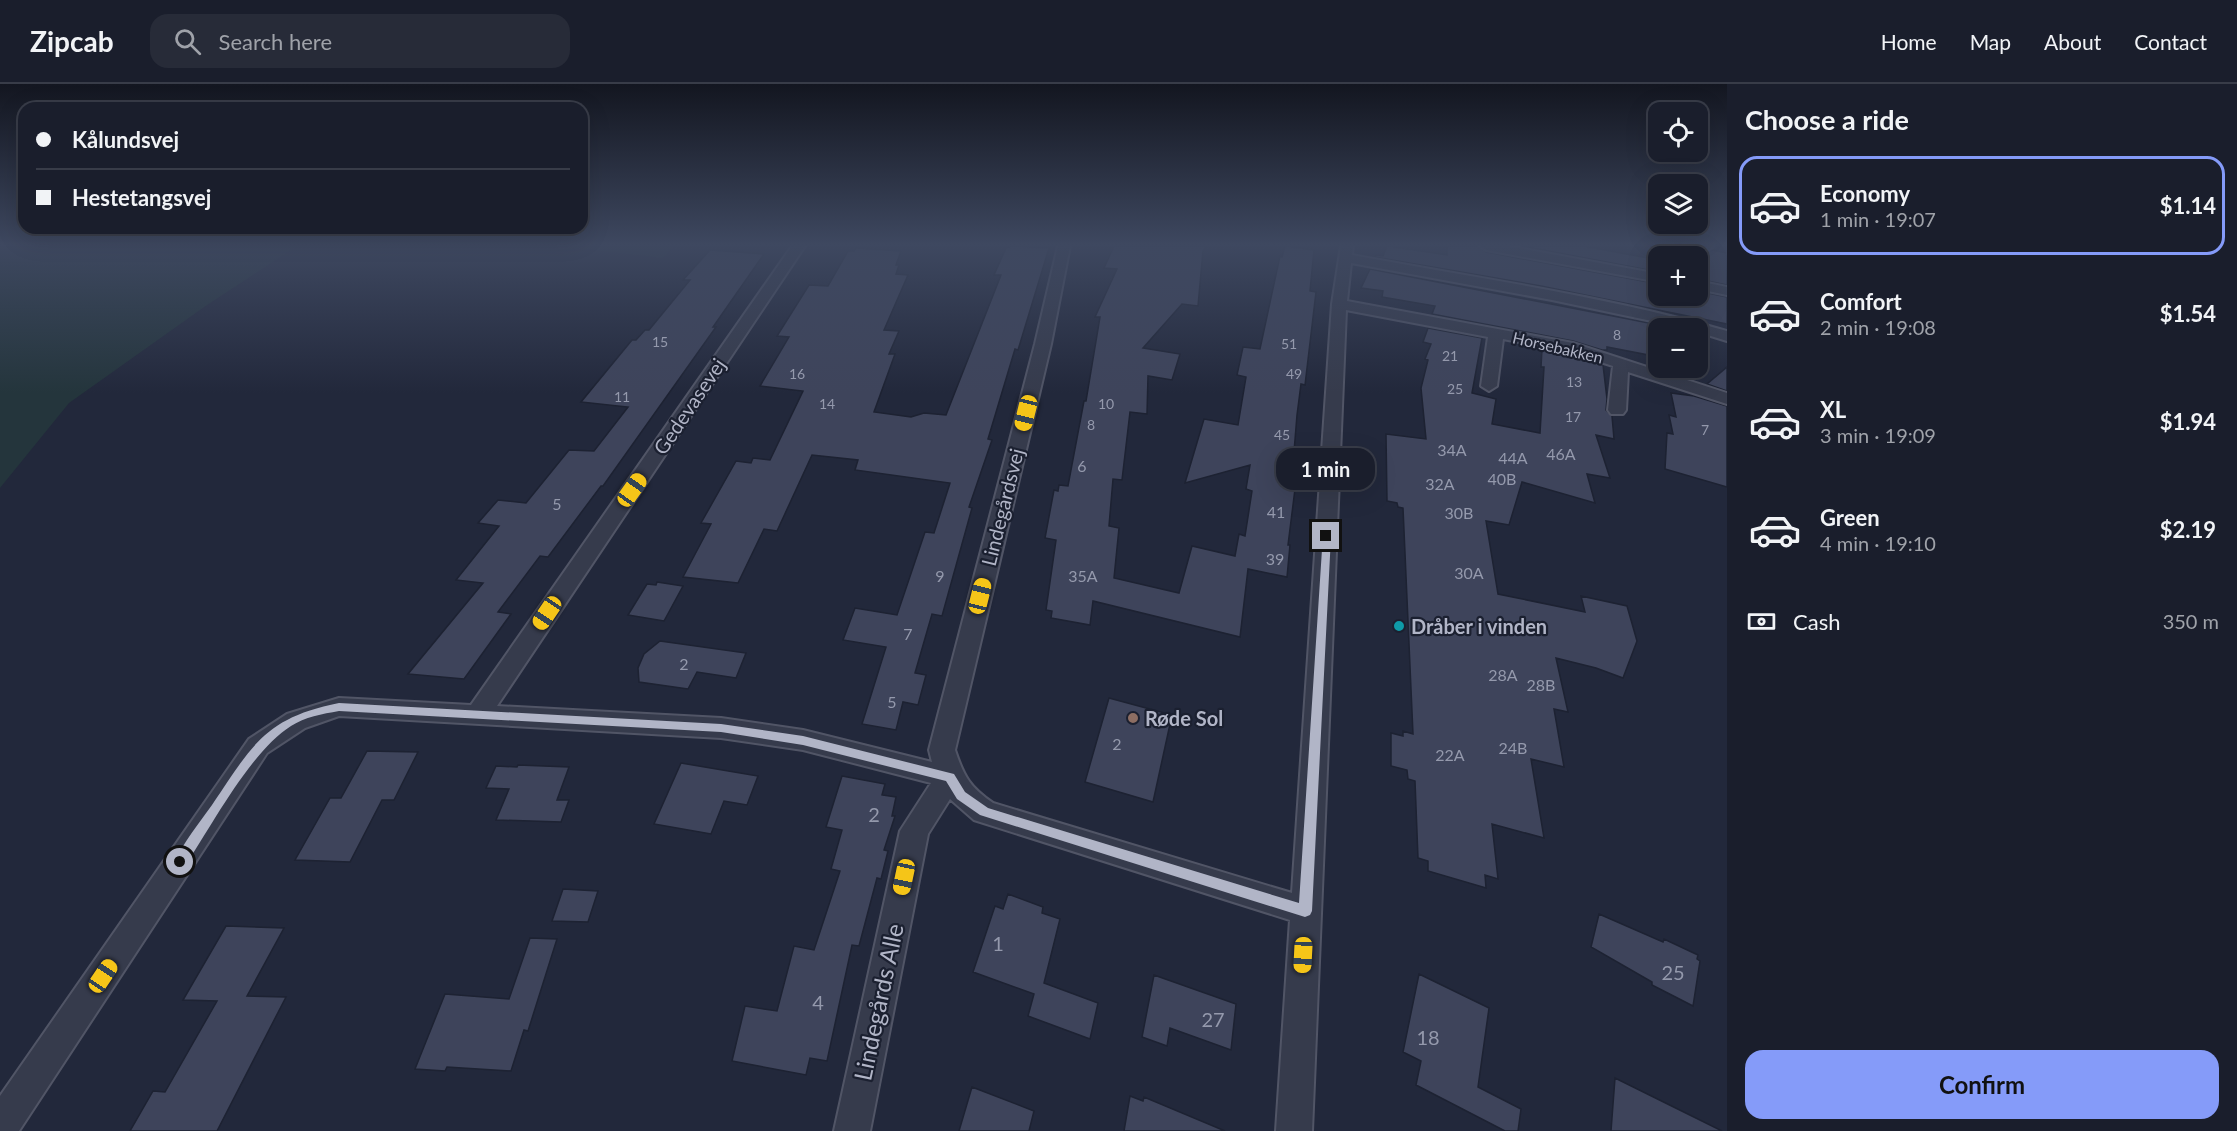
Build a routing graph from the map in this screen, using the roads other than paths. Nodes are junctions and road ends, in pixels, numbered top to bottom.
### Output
1 (765, 295) edge
2 (1053, 295) edge
3 (1341, 295) edge
4 (1547, 295) edge
5 (1340, 304) junction
6 (1496, 333) junction
7 (1727, 336) edge
8 (1621, 363) junction
9 (1489, 386) dead end
10 (1727, 399) edge
11 (1617, 410) dead end
12 (478, 714) junction
13 (950, 777) junction
14 (1305, 911) junction
15 (0, 1128) edge
16 (852, 1131) edge
17 (1294, 1131) edge

1 - 12 street, Gedevasevej
2 - 13 street, Lindegårdsvej
3 - 5 street
4 - 7 street
5 - 6 street, Horsebakken
5 - 14 street
6 - 8 street, Horsebakken
6 - 9 street, Horsebakken
8 - 10 street, Horsebakken
8 - 11 street, Horsebakken
12 - 13 street
12 - 15 street
13 - 14 street, Lindegårdsvej
13 - 16 street, Lindegårds Alle
14 - 17 street

